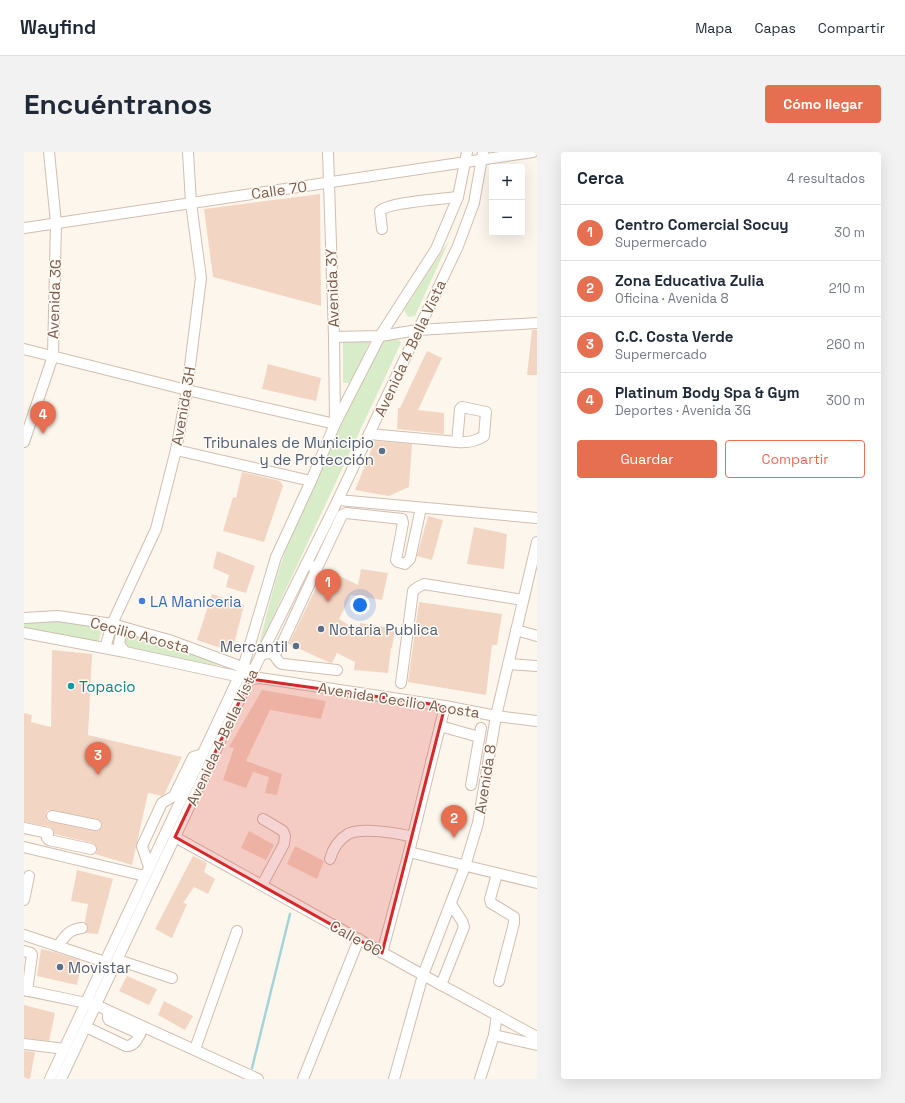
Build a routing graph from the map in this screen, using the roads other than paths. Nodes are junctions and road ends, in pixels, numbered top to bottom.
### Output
1 (49, 152) edge
2 (188, 152) edge
3 (328, 152) edge
4 (467, 152) edge
5 (533, 152) edge
6 (482, 156) edge
7 (465, 162) junction
8 (330, 183) junction
9 (458, 197) junction
10 (191, 203) junction
11 (56, 223) junction
12 (24, 228) edge
13 (382, 229) dead end
14 (537, 323) edge
15 (418, 330) junction
16 (380, 336) junction
17 (334, 337) junction
18 (24, 349) edge
19 (53, 356) junction
20 (187, 390) junction
21 (335, 424) junction
22 (369, 434) junction
23 (24, 442) edge
24 (457, 442) dead end
25 (176, 450) junction
26 (311, 481) junction
27 (338, 500) junction
28 (421, 508) junction
29 (537, 518) edge
30 (537, 542) edge
31 (306, 564) junction
32 (317, 568) junction
33 (523, 600) junction
34 (24, 618) edge
35 (112, 624) junction
36 (129, 629) junction
37 (516, 630) junction
38 (24, 633) edge
39 (537, 636) edge
40 (106, 648) junction
41 (124, 652) junction
42 (272, 653) junction
43 (261, 655) junction
44 (508, 664) junction
45 (537, 666) edge
46 (337, 670) dead end
47 (249, 675) junction
48 (401, 683) dead end
49 (445, 706) junction
50 (496, 716) junction
51 (537, 721) edge
52 (440, 726) junction
53 (203, 754) junction
54 (475, 760) junction
55 (488, 762) junction
56 (471, 785) dead end
57 (52, 816) dead end
58 (263, 819) dead end
59 (96, 825) dead end
60 (24, 828) edge
61 (175, 837) junction
62 (413, 837) junction
63 (24, 847) edge
64 (91, 849) dead end
65 (409, 852) junction
66 (330, 859) dead end
67 (465, 866) junction
68 (147, 872) junction
69 (497, 874) junction
70 (29, 876) dead end
71 (537, 883) edge
72 (262, 885) junction
73 (24, 900) edge
74 (451, 904) junction
75 (82, 928) dead end
76 (237, 931) dead end
77 (24, 935) edge
78 (359, 940) junction
79 (58, 946) junction
80 (24, 951) edge
81 (382, 953) junction
82 (118, 960) junction
83 (105, 962) junction
84 (423, 976) junction
85 (172, 978) dead end
86 (499, 981) dead end
87 (441, 985) junction
88 (25, 990) edge
89 (91, 1004) junction
90 (496, 1015) junction
91 (86, 1028) junction
92 (142, 1030) junction
93 (494, 1035) junction
94 (537, 1037) edge
95 (24, 1044) edge
96 (537, 1045) edge
97 (65, 1049) junction
98 (195, 1049) junction
99 (50, 1079) edge
100 (61, 1079) edge
101 (258, 1079) edge
102 (303, 1079) edge
103 (394, 1079) edge
104 (480, 1079) edge

1 - 11 street, Avenida 3G
2 - 10 street, Avenida 3H
3 - 8 street, Avenida 3Y
4 - 7 street, Avenida 4 Bella Vista
5 - 6 street, Calle 70
6 - 7 street, Calle 70
6 - 15 street, Avenida 4 Bella Vista
7 - 8 street, Calle 70
7 - 9 street, Avenida 4 Bella Vista
8 - 10 street, Calle 70
8 - 17 street, Avenida 3Y
9 - 13 street
9 - 16 street, Avenida 4 Bella Vista
10 - 11 street, Calle 70
10 - 20 street, Avenida 3H
11 - 12 street, Calle 70
11 - 19 street, Avenida 3G
14 - 15 street
15 - 16 street
15 - 22 street, Avenida 4 Bella Vista
16 - 17 street
16 - 21 street, Avenida 4 Bella Vista
17 - 21 street, Avenida 3Y
18 - 19 street
19 - 20 street
19 - 23 street, Avenida 3G
20 - 21 street
20 - 25 street, Avenida 3H
21 - 26 street, Avenida 4 Bella Vista
22 - 24 street
22 - 27 street, Avenida 4 Bella Vista
25 - 26 street
25 - 35 street, Avenida 3H
26 - 47 street, Avenida 4 Bella Vista
27 - 28 street
27 - 31 street, Avenida 4 Bella Vista
28 - 29 street
28 - 32 street
30 - 33 street, Avenida 8
31 - 32 street
31 - 43 street, Avenida 4 Bella Vista
32 - 42 street
33 - 37 street, Avenida 8
33 - 48 street
34 - 35 street, Cecilio Acosta
35 - 36 street, Cecilio Acosta
35 - 40 street, Avenida 3H
36 - 41 street
36 - 47 street, Cecilio Acosta
37 - 39 street
37 - 44 street, Avenida 8
38 - 40 street, Cecilio Acosta
40 - 41 street, Cecilio Acosta
41 - 47 street, Cecilio Acosta
42 - 43 street
42 - 46 street
43 - 47 street, Avenida 4 Bella Vista
44 - 45 street
44 - 50 street, Avenida 8
47 - 49 street, Avenida Cecilio Acosta
47 - 53 street, Avenida 4 Bella Vista
47 - 61 street, Avenida 4 Bella Vista
49 - 50 street, Avenida Cecilio Acosta
49 - 52 street
50 - 51 street, Avenida Cecilio Acosta
50 - 55 street, Avenida 8
52 - 54 street
52 - 62 street
53 - 68 street, Avenida 4 Bella Vista
53 - 68 street
54 - 55 street
54 - 56 street
55 - 67 street, Avenida 8
57 - 59 street
58 - 72 street
60 - 64 street
61 - 72 street, Calle 66
61 - 82 street, Avenida 4 Bella Vista
62 - 65 street
62 - 66 street
63 - 68 street
65 - 67 street
65 - 81 street
67 - 69 street
67 - 74 street, Avenida 8
68 - 83 street, Avenida 4 Bella Vista
69 - 71 street
69 - 86 street
70 - 73 street
72 - 78 street, Calle 66
74 - 84 street, Avenida 8
74 - 87 street
75 - 79 street
76 - 98 street
77 - 79 street
78 - 81 street, Calle 66
78 - 102 street
79 - 83 street
80 - 88 street
81 - 84 street, Calle 66
82 - 85 street
82 - 89 street, Avenida 4 Bella Vista
83 - 89 street, Avenida 4 Bella Vista
84 - 87 street, Calle 66
84 - 103 street, Avenida 8
87 - 90 street, Calle 66
88 - 89 street
89 - 91 street, Avenida 4 Bella Vista
89 - 92 street
89 - 97 street, Avenida 4 Bella Vista
90 - 93 street
90 - 94 street, Calle 66
91 - 92 street
91 - 100 street, Avenida 4 Bella Vista
92 - 98 street
93 - 96 street
93 - 104 street
95 - 97 street
97 - 99 street, Avenida 4 Bella Vista
98 - 101 street

